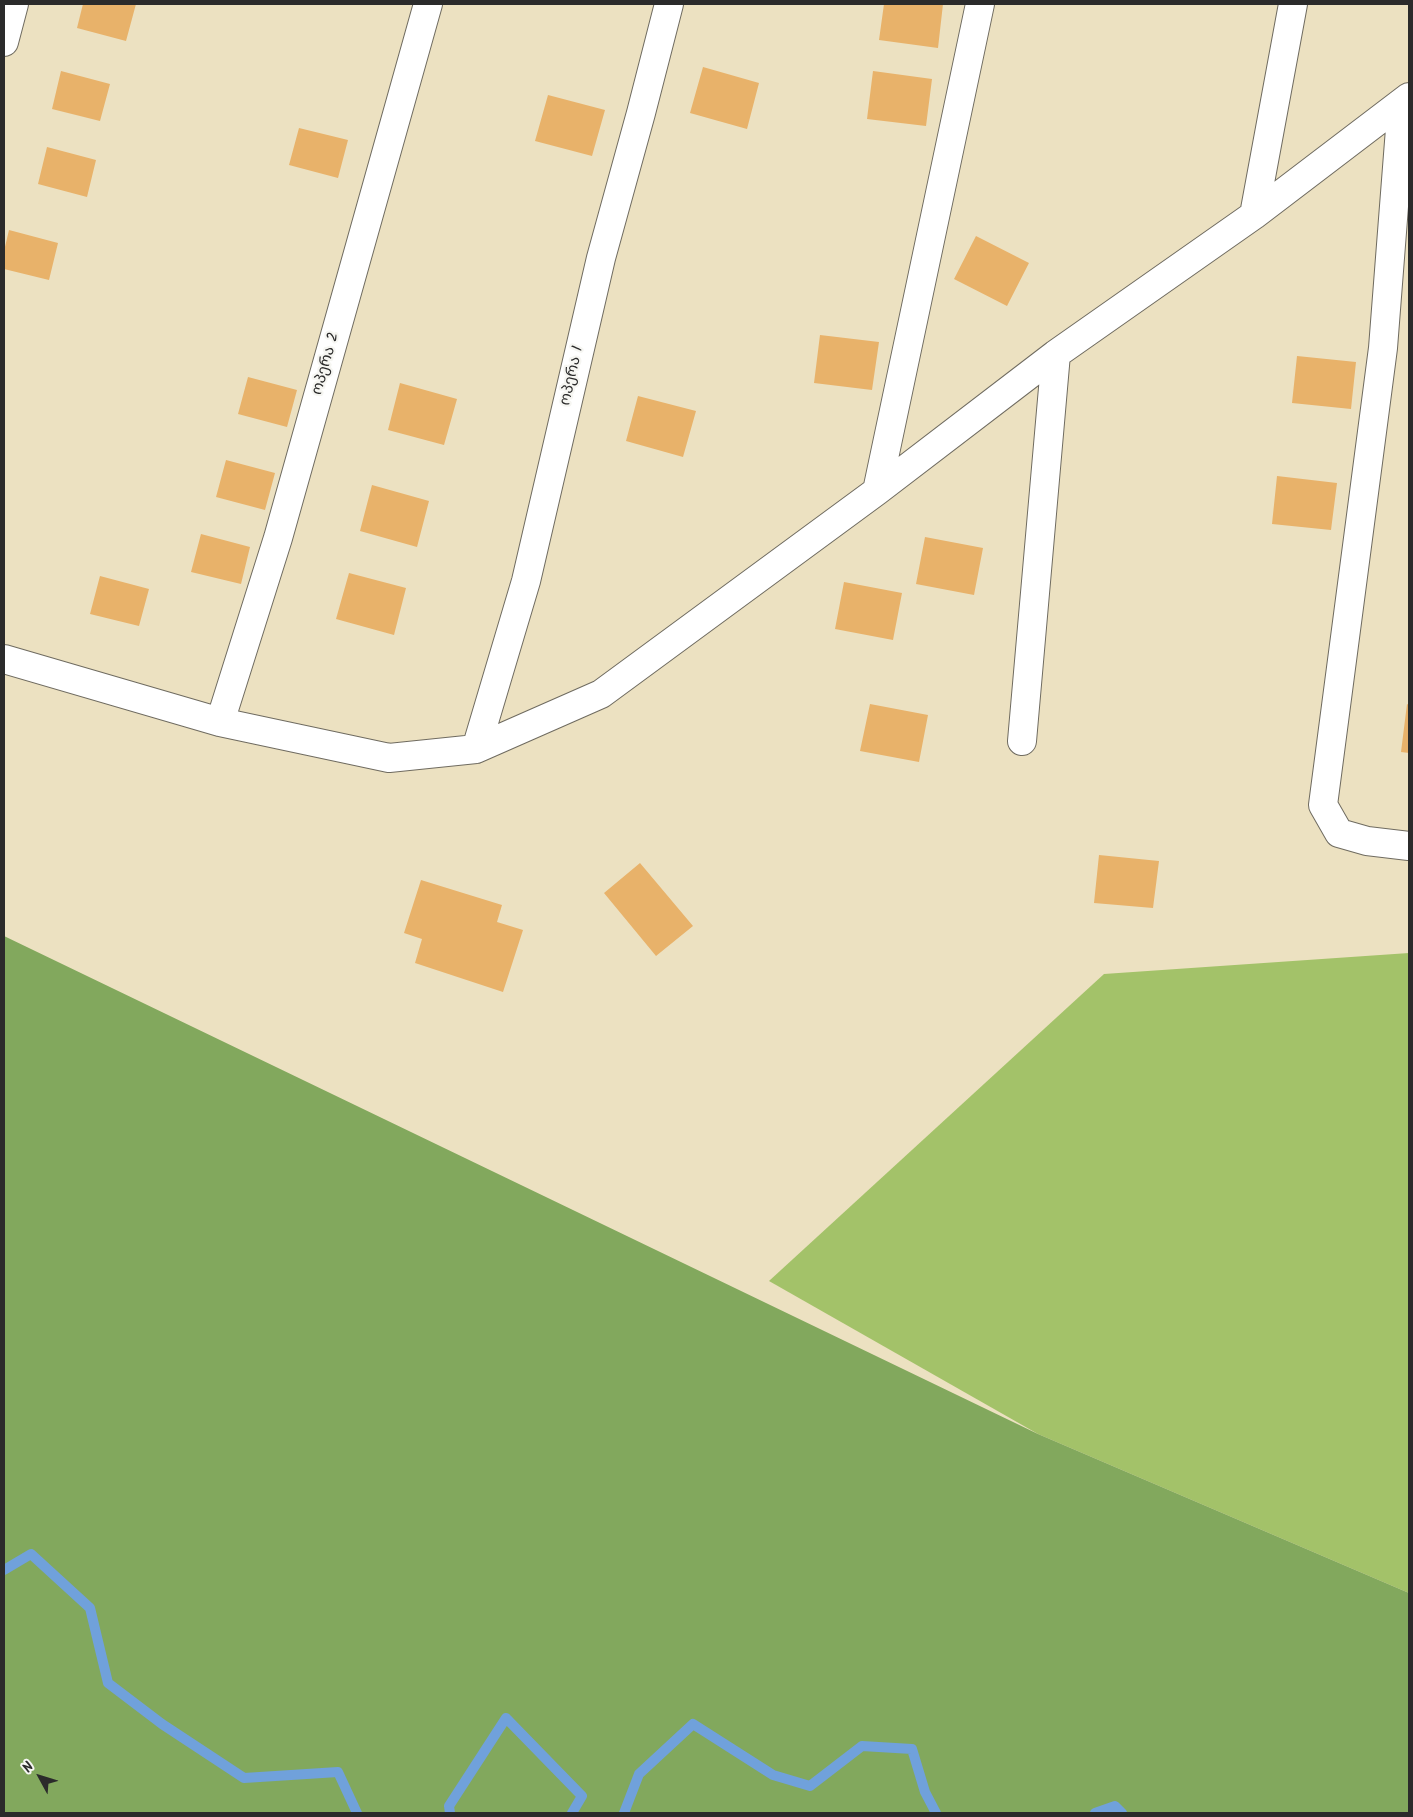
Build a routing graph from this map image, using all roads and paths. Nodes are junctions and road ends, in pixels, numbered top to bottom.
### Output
1 (14, 4) edge
2 (428, 4) edge
3 (669, 4) edge
4 (980, 4) edge
5 (1292, 4) edge
6 (4, 42) edge
7 (1406, 100) edge
8 (1254, 215) junction
9 (1056, 354) junction
10 (877, 491) junction
11 (4, 659) edge
12 (220, 722) junction
13 (1022, 741) dead end
14 (476, 748) junction
15 (1409, 846) edge

1 - 6 street
2 - 12 street, ოპერა 2
3 - 14 street, ოპერა 1
4 - 10 street
5 - 8 street
7 - 8 street
7 - 15 street
8 - 9 street
9 - 10 street
9 - 13 street
10 - 14 street
11 - 12 street
12 - 14 street

